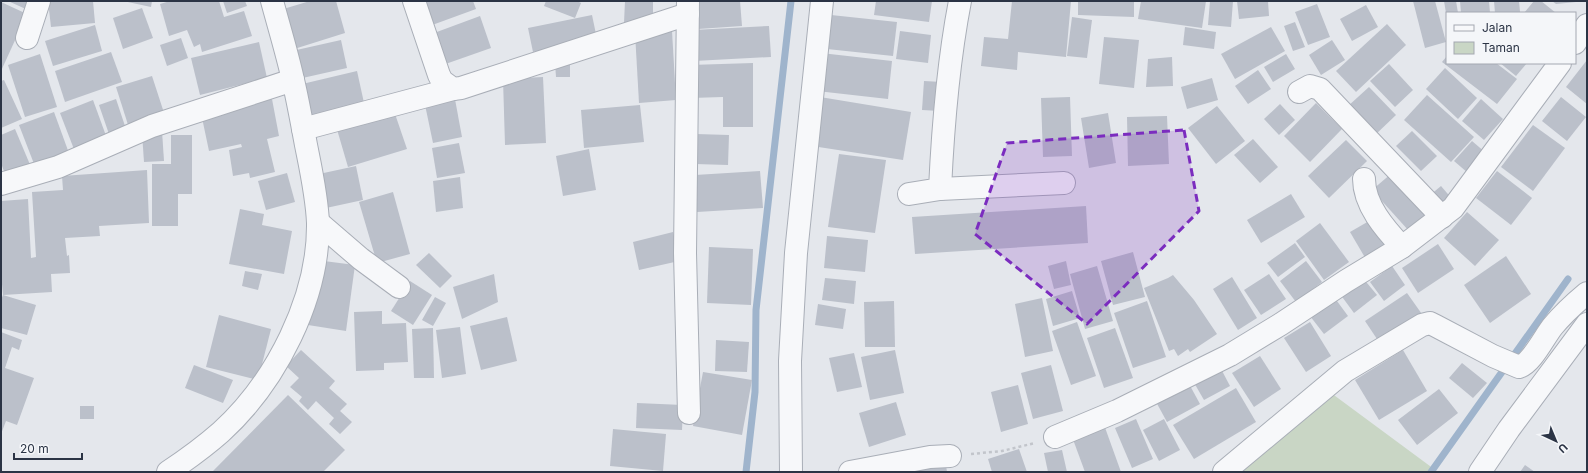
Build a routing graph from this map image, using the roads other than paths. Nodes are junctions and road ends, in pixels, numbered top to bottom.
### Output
1 (38, 1) edge
2 (272, 1) edge
3 (414, 1) edge
4 (822, 1) edge
5 (960, 1) edge
6 (688, 8) edge
7 (1587, 25) edge
8 (27, 38) dead end
9 (1576, 42) edge
10 (1559, 64) edge
11 (293, 80) junction
12 (453, 89) junction
13 (1300, 92) dead end
14 (303, 129) junction
15 (1364, 179) dead end
16 (1064, 183) dead end
17 (1, 184) edge
18 (940, 189) junction
19 (909, 194) dead end
20 (1442, 216) junction
21 (318, 222) junction
22 (1402, 248) junction
23 (399, 287) dead end
24 (1587, 293) edge
25 (1587, 324) edge
26 (689, 413) dead end
27 (1055, 437) road end
28 (950, 456) road end
29 (168, 472) edge
30 (792, 472) edge
31 (850, 472) edge
32 (1224, 472) edge
33 (1480, 472) edge

1 - 8 street
2 - 11 street
3 - 12 street
4 - 30 street
5 - 18 street
6 - 12 street
6 - 26 street
7 - 9 street
10 - 20 street
11 - 14 street
11 - 17 street
12 - 14 street
13 - 20 street
14 - 21 street
15 - 22 street
16 - 18 street
18 - 19 street
20 - 22 street
21 - 23 street
21 - 29 street
22 - 27 street
24 - 32 street
25 - 33 street
28 - 31 street

